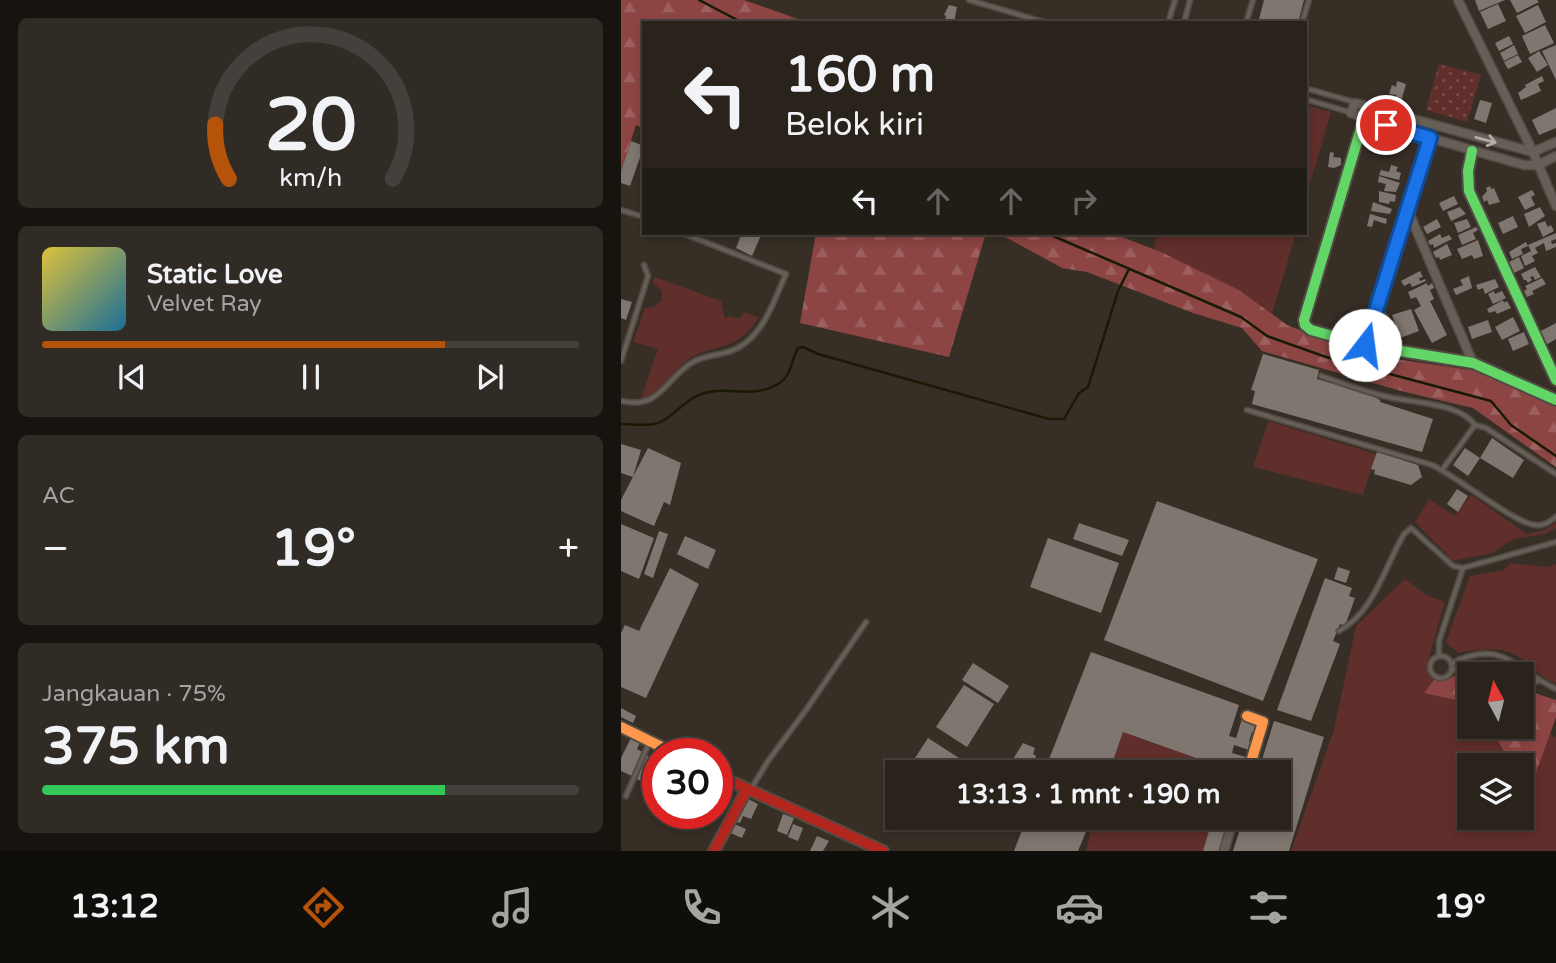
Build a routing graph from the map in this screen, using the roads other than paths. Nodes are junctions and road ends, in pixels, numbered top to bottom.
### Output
1 (969, 0) edge
2 (1175, 0) edge
3 (1190, 0) edge
4 (1253, 0) edge
5 (1309, 0) edge
6 (1458, 0) edge
7 (1040, 21) edge
8 (1169, 21) edge
9 (1184, 21) edge
10 (1247, 21) edge
11 (1303, 21) edge
12 (1307, 89) edge
13 (1307, 100) edge
14 (1355, 103) junction
15 (1351, 113) junction
16 (1364, 118) junction
17 (1430, 138) junction
18 (1556, 142) edge
19 (1472, 150) junction
20 (1533, 152) junction
21 (1556, 156) edge
22 (1537, 165) junction
23 (1556, 206) edge
24 (1407, 208) junction
25 (621, 210) edge
26 (642, 216) edge
27 (687, 235) edge
28 (644, 265) dead end
29 (1375, 310) junction
30 (1365, 345) junction
31 (1401, 352) junction
32 (621, 360) edge
33 (1473, 362) junction
34 (1322, 376) dead end
35 (1556, 380) edge
36 (1556, 400) edge
37 (621, 401) edge
38 (1247, 410) dead end
39 (1475, 425) junction
40 (1442, 470) junction
41 (1556, 474) edge
42 (1556, 517) edge
43 (1556, 541) edge
44 (1463, 568) junction
45 (866, 622) dead end
46 (1339, 631) dead end
47 (1439, 656) junction
48 (1452, 663) junction
49 (1457, 669) edge
50 (1452, 670) junction
51 (1539, 681) junction
52 (1535, 682) edge
53 (1556, 689) edge
54 (1247, 716) dead end
55 (621, 727) edge
56 (644, 738) edge
57 (642, 759) edge
58 (1252, 760) edge
59 (733, 783) edge
60 (748, 790) junction
61 (626, 796) dead end
62 (1230, 830) edge
63 (714, 851) edge
64 (883, 851) edge
65 (1224, 851) edge

1 - 7 lane
2 - 8 lane
3 - 9 lane
4 - 10 lane
5 - 11 lane
6 - 20 street
12 - 14 lane
13 - 15 lane
14 - 15 street
14 -> 20 street
15 - 16 street
16 - 17 street
16 - 30 street
17 - 19 street
17 - 24 street
18 - 20 street
19 - 22 street
19 - 35 street
20 - 22 street
21 - 22 street
22 - 23 street
24 - 29 street
24 - 33 street
25 - 26 lane
27 - 37 lane
28 - 32 lane
29 - 30 street
29 - 31 street
30 - 31 street
31 - 33 street
33 - 36 street
34 - 39 lane
38 - 40 lane
39 - 40 lane
39 - 41 lane
40 - 42 lane
43 - 44 lane
44 - 46 lane
44 - 47 lane
45 - 60 lane
47 - 48 lane
47 - 50 lane
48 - 50 lane
48 - 51 lane
49 - 50 lane
51 - 52 lane
51 - 53 lane
54 - 58 street
55 - 56 street
57 - 61 lane
59 - 60 street
60 - 63 street
60 - 64 street
62 - 65 street

